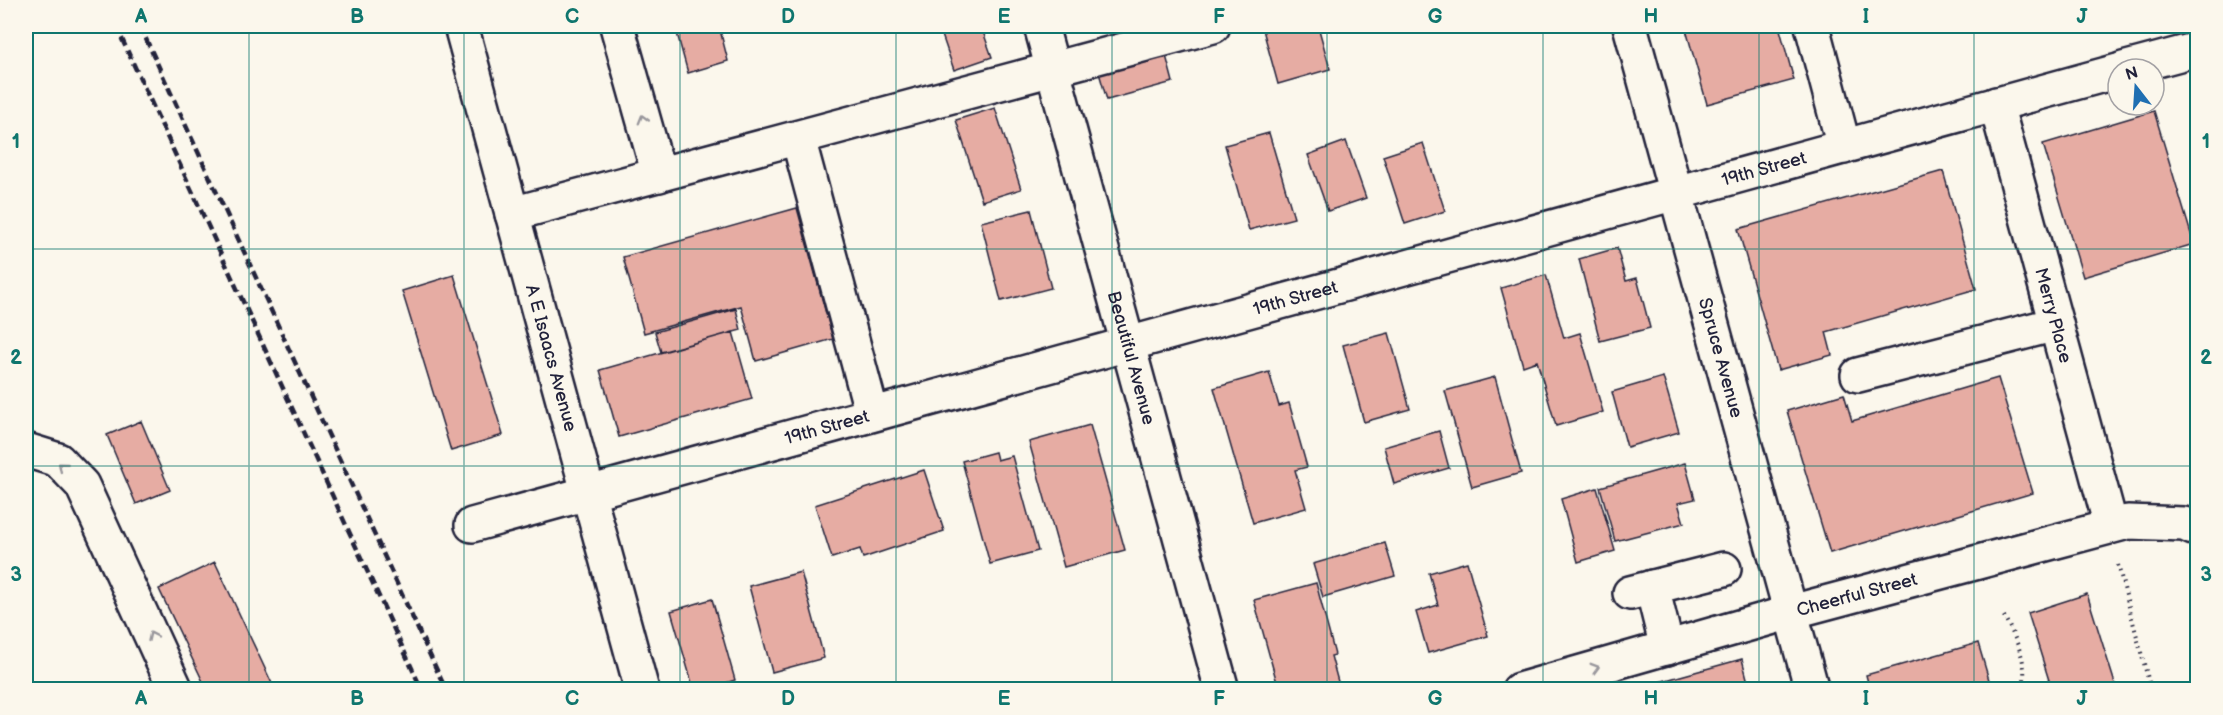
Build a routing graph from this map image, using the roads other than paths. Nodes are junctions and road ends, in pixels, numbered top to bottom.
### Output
1 (461, 26) edge
2 (617, 26) edge
3 (1041, 26) edge
4 (1213, 26) edge
5 (1630, 26) edge
6 (1812, 26) edge
7 (2198, 48) edge
8 (2166, 57) edge
9 (1053, 70) junction
10 (2106, 73) edge
11 (1996, 104) junction
12 (798, 138) junction
13 (1844, 147) junction
14 (659, 175) junction
15 (1676, 194) junction
16 (513, 214) junction
17 (2056, 324) junction
18 (1127, 343) junction
19 (1858, 375) dead end
20 (872, 414) junction
21 (26, 450) edge
22 (589, 493) junction
23 (472, 525) dead end
24 (2111, 526) junction
25 (2198, 530) edge
26 (1724, 569) dead end
27 (1791, 612) junction
28 (1667, 648) junction
29 (1532, 688) edge
30 (176, 690) edge
31 (642, 690) edge
32 (1222, 690) edge
33 (1812, 690) edge

1 - 16 street, A E Isaacs Avenue
14 -> 2 street
3 - 9 street, Beautiful Avenue
4 - 9 street
5 - 15 street, Spruce Avenue
6 - 13 street
7 - 8 street
9 - 12 street
9 - 18 street, Beautiful Avenue
10 - 11 street, 19th Street
11 - 13 street, 19th Street
11 - 17 street, Merry Place
12 - 14 street
12 - 20 street
13 - 15 street, 19th Street
14 - 16 street
15 - 18 street, 19th Street
15 - 27 street, Spruce Avenue
16 - 22 street, A E Isaacs Avenue
17 - 19 street
17 - 24 street, Merry Place
18 - 20 street, 19th Street
18 - 32 street, Beautiful Avenue
20 - 22 street, 19th Street
30 -> 21 street
22 - 23 street, 19th Street
22 - 31 street, A E Isaacs Avenue
24 - 25 street, Cheerful Street
24 - 27 street, Cheerful Street
26 - 28 street
27 - 28 street, Cheerful Street
27 - 33 street, Spruce Avenue
29 -> 28 street, Cheerful Street

